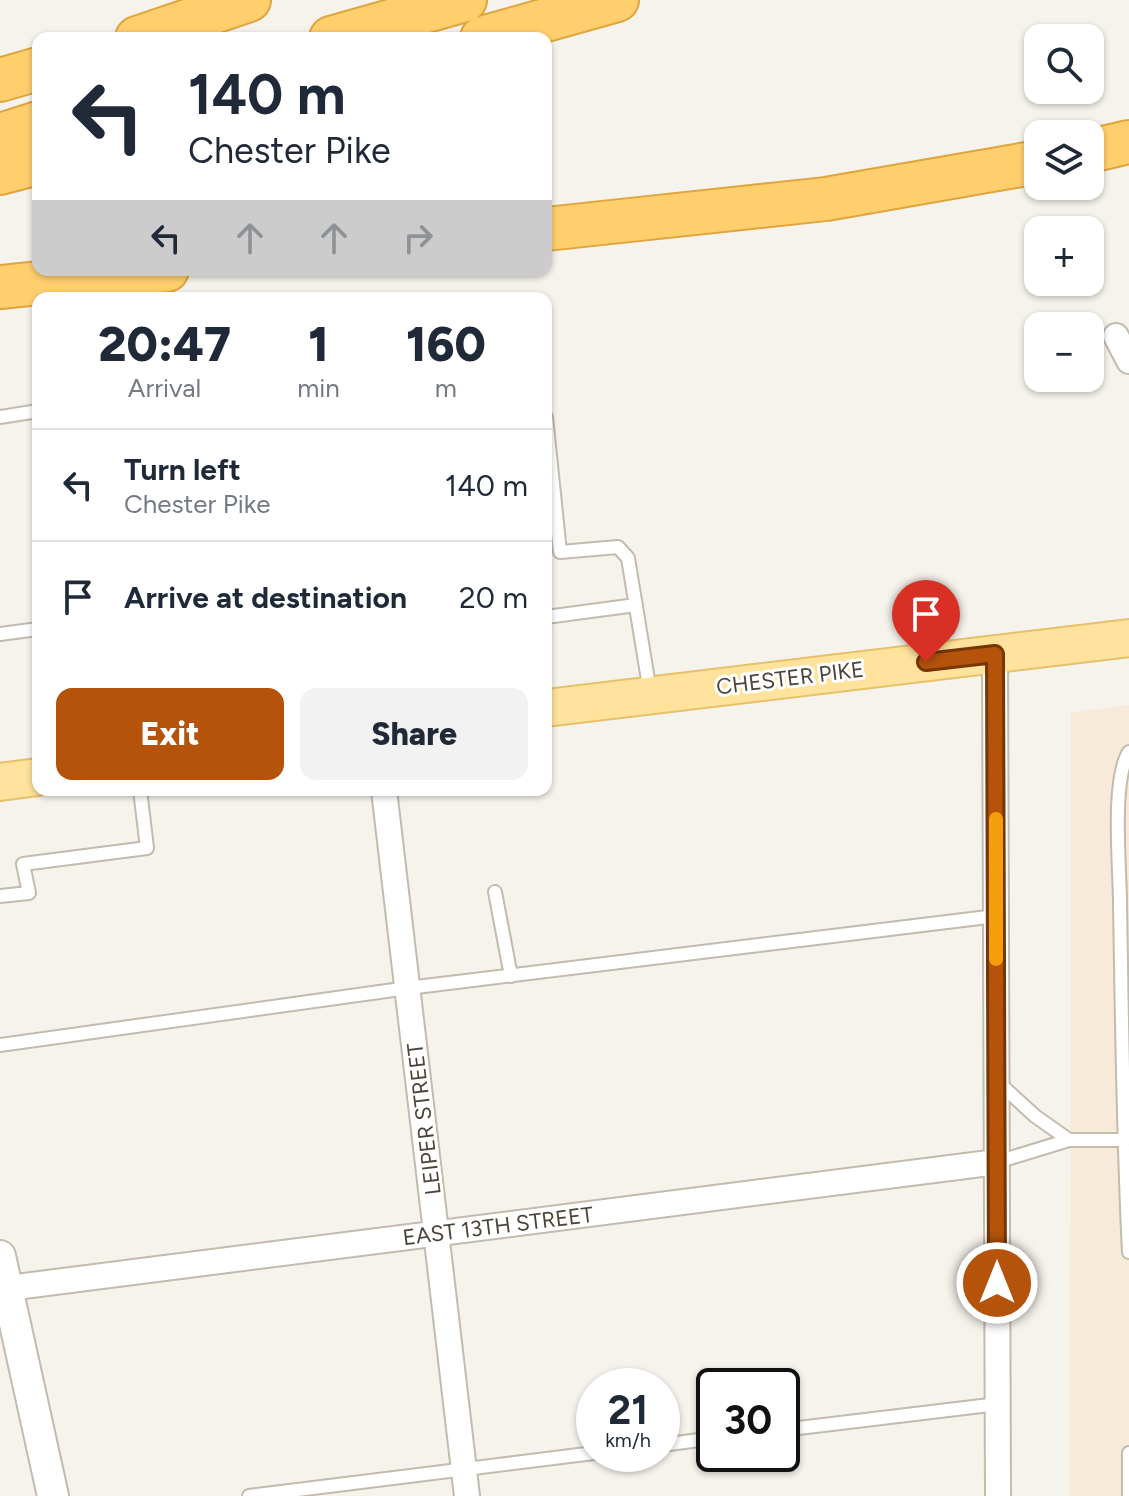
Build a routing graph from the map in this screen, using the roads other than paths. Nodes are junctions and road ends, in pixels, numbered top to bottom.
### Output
1 (249, 0) edge
2 (465, 0) edge
3 (617, 0) edge
4 (155, 32) edge
5 (352, 32) edge
6 (503, 32) edge
7 (32, 71) edge
8 (0, 80) edge
9 (32, 125) edge
10 (0, 135) edge
11 (1129, 142) edge
12 (1104, 148) edge
13 (1024, 164) edge
14 (32, 165) edge
15 (0, 173) edge
16 (552, 228) edge
17 (108, 276) edge
18 (0, 287) edge
19 (1116, 336) dead end
20 (1129, 361) edge
21 (32, 412) edge
22 (0, 417) edge
23 (552, 475) edge
24 (560, 552) junction
25 (552, 553) edge
26 (636, 605) junction
27 (552, 616) edge
28 (32, 630) edge
29 (0, 634) edge
30 (1129, 638) edge
31 (995, 654) junction
32 (650, 695) junction
33 (552, 707) edge
34 (1129, 752) edge
35 (32, 778) edge
36 (0, 782) edge
37 (141, 796) edge
38 (385, 796) edge
39 (495, 892) dead end
40 (0, 896) edge
41 (1125, 898) edge
42 (996, 916) junction
43 (511, 976) junction
44 (408, 988) junction
45 (0, 1045) edge
46 (997, 1078) junction
47 (1126, 1139) edge
48 (1069, 1140) junction
49 (997, 1162) junction
50 (438, 1234) junction
51 (1129, 1252) edge
52 (0, 1256) edge
53 (4, 1288) edge
54 (998, 1404) junction
55 (800, 1428) edge
56 (1129, 1453) edge
57 (576, 1455) edge
58 (463, 1469) junction
59 (53, 1496) edge
60 (249, 1496) edge
61 (467, 1496) edge
62 (998, 1496) edge
63 (1129, 1496) edge

1 - 4 highway
2 - 5 highway
3 - 6 highway
7 - 8 highway
9 - 10 highway
11 - 12 highway
13 - 16 highway
14 - 15 highway
17 - 18 highway
19 - 20 street
21 - 22 lane
23 - 24 lane
24 - 25 lane
24 - 26 lane
26 - 27 lane
26 - 32 lane
28 - 29 lane
30 - 31 main road, CHESTER PIKE
31 - 32 main road, CHESTER PIKE
31 - 42 street
32 - 33 main road, CHESTER PIKE
34 - 41 lane
35 - 36 main road
37 - 40 lane
38 - 44 street, LEIPER STREET
39 - 43 lane
41 - 47 lane
42 - 43 lane
42 - 46 street
43 - 44 lane
44 - 45 lane
44 - 50 street, LEIPER STREET
46 - 48 lane
46 - 49 street
47 - 48 lane
47 - 51 lane
48 - 49 lane
49 - 50 street, EAST 13TH STREET
49 - 54 street
50 - 53 street, EAST 13TH STREET
50 - 58 street, LEIPER STREET
52 - 53 street
53 - 59 street
54 - 55 lane
54 - 62 street
56 - 63 lane
57 - 58 lane
58 - 60 lane
58 - 61 street, LEIPER STREET

